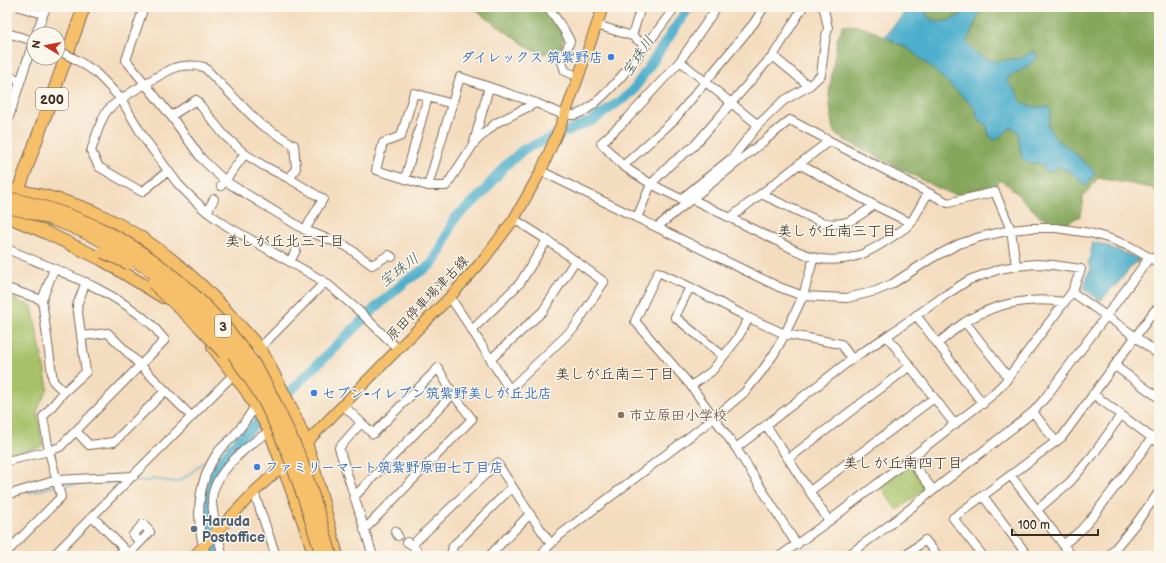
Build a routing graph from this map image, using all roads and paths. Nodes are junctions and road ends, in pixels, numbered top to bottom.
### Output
1 (20, 7) edge
2 (84, 7) edge
3 (144, 7) edge
4 (548, 7) edge
5 (603, 7) edge
6 (641, 7) edge
7 (675, 7) edge
8 (717, 7) edge
9 (764, 7) edge
10 (804, 7) edge
11 (822, 7) edge
12 (45, 11) edge
13 (597, 24) junction
14 (39, 26) edge
15 (7, 33) edge
16 (632, 36) junction
17 (26, 37) edge
18 (646, 46) junction
19 (66, 54) edge
20 (773, 56) junction
21 (680, 61) junction
22 (26, 62) edge
23 (7, 76) edge
24 (579, 77) junction
25 (20, 80) junction
26 (705, 82) junction
27 (146, 84) junction
28 (809, 86) junction
29 (489, 87) junction
30 (428, 97) junction
31 (121, 99) junction
32 (536, 103) junction
33 (452, 104) junction
34 (731, 104) junction
35 (171, 116) junction
36 (564, 117) junction
37 (7, 123) edge
38 (758, 125) junction
39 (829, 141) junction
40 (473, 145) junction
41 (245, 154) junction
42 (799, 164) junction
43 (623, 166) junction
44 (168, 171) junction
45 (541, 171) junction
46 (405, 179) junction
47 (290, 180) junction
48 (223, 183) junction
49 (651, 184) junction
50 (428, 186) junction
51 (13, 190) edge
52 (928, 193) junction
53 (761, 194) junction
54 (7, 198) edge
55 (214, 199) dead end
56 (692, 199) junction
57 (874, 205) junction
58 (77, 206) junction
59 (207, 212) junction
60 (8, 214) edge
61 (637, 218) junction
62 (730, 218) junction
63 (514, 219) junction
64 (911, 223) junction
65 (657, 227) junction
66 (306, 230) junction
67 (1011, 230) junction
68 (547, 240) junction
69 (7, 249) edge
70 (296, 250) dead end
71 (392, 257) dead end
72 (814, 257) junction
73 (1150, 257) junction
74 (575, 261) junction
75 (290, 262) junction
76 (1159, 263) edge
77 (1016, 266) junction
78 (54, 269) junction
79 (86, 282) junction
80 (325, 282) junction
81 (690, 287) junction
82 (7, 288) edge
83 (1072, 292) junction
84 (803, 296) junction
85 (450, 297) junction
86 (42, 300) junction
87 (1064, 302) junction
88 (1159, 312) edge
89 (916, 315) junction
90 (1106, 316) junction
91 (749, 318) junction
92 (965, 322) junction
93 (472, 330) junction
94 (785, 334) junction
95 (81, 336) junction
96 (887, 336) junction
97 (1136, 337) junction
98 (938, 343) junction
99 (260, 349) junction
100 (398, 349) junction
101 (1159, 355) edge
102 (723, 356) junction
103 (491, 359) junction
104 (852, 359) junction
105 (253, 363) junction
106 (140, 366) junction
107 (910, 366) junction
108 (1115, 366) junction
109 (234, 374) junction
110 (1008, 377) junction
111 (691, 386) junction
112 (166, 391) junction
113 (64, 392) junction
114 (453, 394) junction
115 (1093, 394) junction
116 (934, 398) junction
117 (1159, 398) edge
118 (983, 404) junction
119 (344, 406) junction
120 (256, 408) junction
121 (1033, 412) junction
122 (1121, 415) junction
123 (192, 417) junction
124 (714, 418) junction
125 (361, 423) junction
126 (766, 425) junction
127 (955, 425) junction
128 (268, 427) junction
129 (76, 431) junction
130 (282, 440) junction
131 (1156, 440) edge
132 (1056, 442) junction
133 (306, 443) junction
134 (736, 448) junction
135 (49, 451) junction
136 (788, 459) junction
137 (910, 460) junction
138 (7, 461) edge
139 (283, 466) junction
140 (134, 476) junction
141 (1011, 476) junction
142 (57, 480) junction
143 (512, 487) junction
144 (933, 490) junction
145 (810, 491) junction
146 (254, 492) junction
147 (1159, 492) edge
148 (7, 496) edge
149 (983, 496) junction
150 (354, 497) junction
151 (1037, 510) junction
152 (530, 514) junction
153 (92, 517) junction
154 (829, 521) junction
155 (364, 530) junction
156 (217, 532) junction
157 (140, 542) dead end
158 (551, 544) junction
159 (797, 545) junction
160 (1063, 545) junction
161 (7, 552) edge
162 (204, 552) edge
163 (128, 553) edge
164 (53, 556) edge
165 (118, 556) edge
166 (194, 556) edge
167 (222, 556) edge
168 (276, 556) edge
169 (314, 556) edge
170 (322, 556) edge
171 (331, 556) edge
172 (337, 556) edge
173 (373, 556) edge
174 (422, 556) edge
175 (451, 556) edge
176 (490, 556) edge
177 (541, 556) edge
178 (780, 556) edge
179 (847, 556) edge
180 (905, 556) edge
181 (938, 556) edge
182 (983, 556) edge
183 (1028, 556) edge
184 (1072, 556) edge
185 (1110, 556) edge

1 - 12 street
2 - 51 highway, 200
3 - 27 street
4 - 24 street
5 - 13 main road, 原田停車場津古線
6 - 16 street
7 - 18 street
8 - 21 street
9 - 26 street
10 - 20 street
11 - 28 street
12 - 14 street
13 - 16 street
13 - 24 main road, 原田停車場津古線
15 - 17 street
16 - 18 street
18 - 36 street
19 - 31 street, bridge
20 - 28 street
20 - 34 street
21 - 26 street
21 - 43 street
22 - 25 street
23 - 25 street
24 - 36 main road, 原田停車場津古線
25 - 37 street
26 - 34 street
26 - 43 street
27 - 31 street
27 - 35 street
27 - 47 street
28 - 38 street
29 - 32 street
29 - 33 street
29 - 40 street
30 - 33 street
30 - 46 street
30 - 46 street
31 - 44 street
31 - 44 street
32 - 36 street
32 - 40 street
33 - 50 street
34 - 38 street
34 - 49 street
35 - 41 street
35 - 48 street
36 - 45 main road, 原田停車場津古線
38 - 49 street
39 - 42 street
39 - 52 street
39 - 56 street
40 - 50 street
41 - 47 street
41 - 48 street
42 - 53 street
42 - 57 street
43 - 49 street
44 - 59 street
45 - 61 street
45 - 63 main road, 原田停車場津古線
46 - 50 street
47 - 66 street
48 - 66 street
49 - 61 street
51 - 58 highway
51 - 60 highway, 200
52 - 64 street
52 - 67 street
53 - 57 street
53 - 62 street
54 - 105 highway, 3, bridge
55 - 59 street
56 - 62 street
56 - 65 street
57 - 64 street
58 - 99 highway
58 - 105 highway
59 - 75 street
60 - 109 highway
60 - 130 highway, bridge
60 - 130 highway, 3, bridge
61 - 65 street
62 - 72 street
63 - 68 street
63 - 85 main road, 原田停車場津古線
64 - 72 street
65 - 84 street
66 - 71 street
67 - 73 street
67 - 77 street
67 - 84 street
68 - 74 street
68 - 93 street
69 - 78 street
70 - 75 street
72 - 84 street
73 - 76 street
73 - 90 street
74 - 103 street
74 - 103 street
75 - 80 street
77 - 83 street
77 - 89 street
78 - 79 street
78 - 86 street
79 - 95 street
79 - 106 street
80 - 99 street
80 - 100 street
81 - 91 street
81 - 102 street
81 - 111 street
82 - 86 street
83 - 87 street
83 - 90 street
84 - 94 street
85 - 93 street
85 - 100 main road, 原田停車場津古線
86 - 113 street
87 - 92 street
87 - 110 street
88 - 97 street
89 - 96 street
89 - 98 street
90 - 97 street
90 - 121 street
91 - 94 street
91 - 102 street
92 - 98 street
92 - 110 street
93 - 103 street
94 - 104 street
94 - 124 street
95 - 106 street
95 - 113 street
96 - 104 street
96 - 107 street
97 - 101 street
97 - 108 street
98 - 118 street
99 - 109 street
99 - 133 highway
100 - 119 main road, 原田停車場津古線
102 - 111 street
104 - 126 street
105 - 171 highway, 3, bridge
106 - 112 street
106 - 129 street
107 - 116 street
107 - 136 street
108 - 115 street
108 - 117 street
109 - 120 highway
109 - 123 street
110 - 118 street
111 - 124 street
112 - 123 street
112 - 129 street
113 - 135 street
114 - 125 street
114 - 150 street
114 - 155 street
115 - 122 street
115 - 132 street
116 - 127 street
116 - 145 street
118 - 127 street
119 - 125 street
119 - 133 main road, 原田停車場津古線
120 - 128 highway
120 - 162 street
121 - 132 street
121 - 144 street
122 - 131 street
122 - 151 street
123 - 140 street
124 - 134 street
124 - 158 street
125 - 150 street
126 - 134 street
126 - 136 street
127 - 137 street
128 - 139 highway
128 - 156 street
129 - 135 street
130 - 170 highway, 3, bridge
131 - 160 street
132 - 141 street
133 - 139 main road, 原田停車場津古線
133 - 172 highway
134 - 159 street
135 - 138 street
135 - 142 street
136 - 145 street
137 - 144 street
137 - 154 street
139 - 146 main road, 原田停車場津古線
139 - 169 highway
140 - 142 street
140 - 153 street
141 - 149 street
141 - 151 street
142 - 148 street
142 - 161 street
143 - 152 street
143 - 174 street
143 - 175 street
144 - 179 street
145 - 154 street
146 - 156 main road, 原田停車場津古線
146 - 168 street
147 - 185 street
149 - 182 street
149 - 183 street
150 - 155 street
151 - 160 street
152 - 158 street
152 - 176 street
153 - 163 street
153 - 164 street
154 - 159 street
155 - 173 street
156 - 162 main road, 原田停車場津古線
156 - 167 street
157 - 163 street
158 - 177 street
159 - 178 street
160 - 184 street
162 - 166 main road, 原田停車場津古線
163 - 165 street
180 - 181 street

